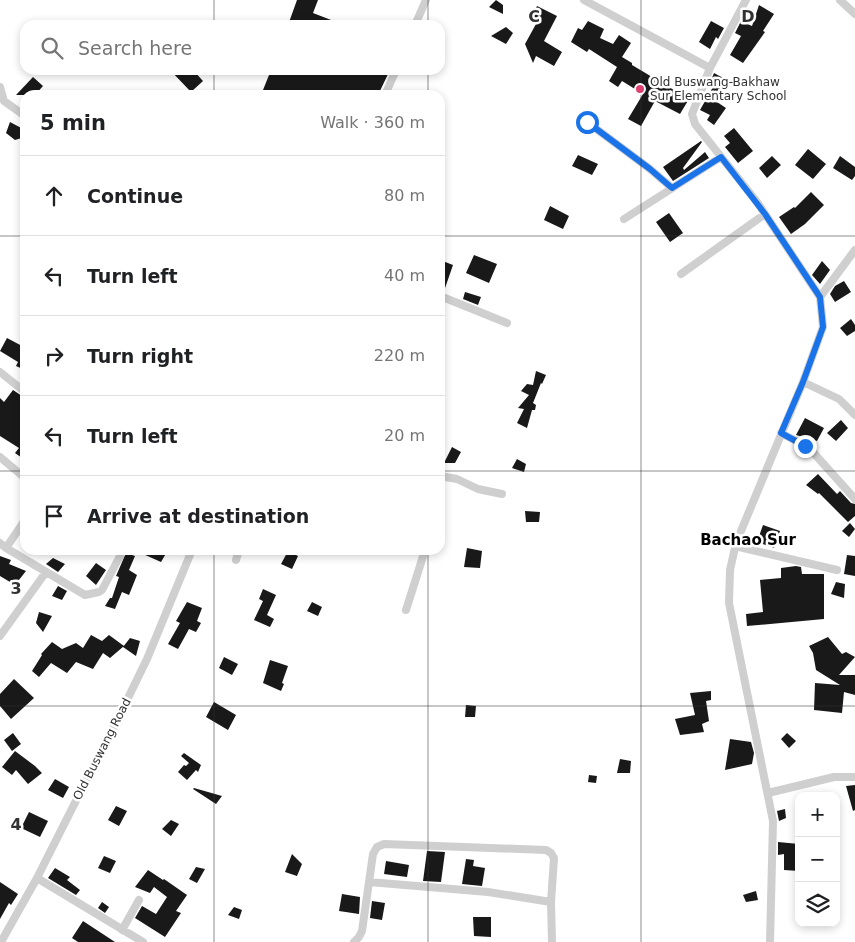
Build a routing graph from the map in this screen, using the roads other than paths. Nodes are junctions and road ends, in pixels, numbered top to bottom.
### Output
1 (426, 0) edge
2 (584, 0) edge
3 (746, 0) edge
4 (840, 0) edge
5 (855, 14) edge
6 (417, 20) edge
7 (710, 68) junction
8 (394, 75) edge
9 (0, 87) edge
10 (388, 90) edge
11 (20, 112) edge
12 (587, 122) dead end
13 (721, 157) junction
14 (672, 188) junction
15 (765, 214) junction
16 (624, 219) dead end
17 (855, 250) edge
18 (681, 274) dead end
19 (820, 297) junction
20 (445, 298) edge
21 (506, 323) dead end
22 (0, 372) edge
23 (803, 382) junction
24 (20, 388) edge
25 (855, 415) edge
26 (781, 433) junction
27 (0, 457) edge
28 (20, 474) edge
29 (445, 477) edge
30 (502, 494) dead end
31 (855, 499) edge
32 (20, 526) edge
33 (3, 546) edge
34 (735, 546) junction
35 (120, 555) edge
36 (190, 555) edge
37 (238, 555) edge
38 (423, 555) edge
39 (236, 560) dead end
40 (837, 570) dead end
41 (46, 572) junction
42 (406, 610) dead end
43 (0, 636) edge
44 (855, 777) edge
45 (768, 794) junction
46 (37, 878) junction
47 (369, 882) junction
48 (139, 900) dead end
49 (551, 902) junction
50 (122, 930) junction
51 (1, 942) edge
52 (143, 942) edge
53 (354, 942) edge
54 (552, 942) edge
55 (770, 942) edge

1 - 6 street
2 - 7 street
3 - 7 street
4 - 5 street
7 - 13 street
8 - 10 street
9 - 11 street
12 - 14 street
13 - 14 street
13 - 15 street
14 - 16 street
15 - 18 street
15 - 19 street
17 - 19 street
19 - 23 street
20 - 21 street
22 - 24 street
23 - 25 street
23 - 26 street
26 - 31 street
26 - 34 street
27 - 28 street
29 - 30 street
32 - 33 street
33 - 41 street
34 - 40 street
34 - 45 street
35 - 41 street
36 - 46 street, Old Buswang Road
37 - 39 street
38 - 42 street
41 - 43 street
44 - 45 street
45 - 55 street
46 - 50 street
46 - 51 street, Old Buswang Road
47 - 49 street
47 - 49 street
47 - 53 street
48 - 50 street
49 - 54 street
50 - 52 street

